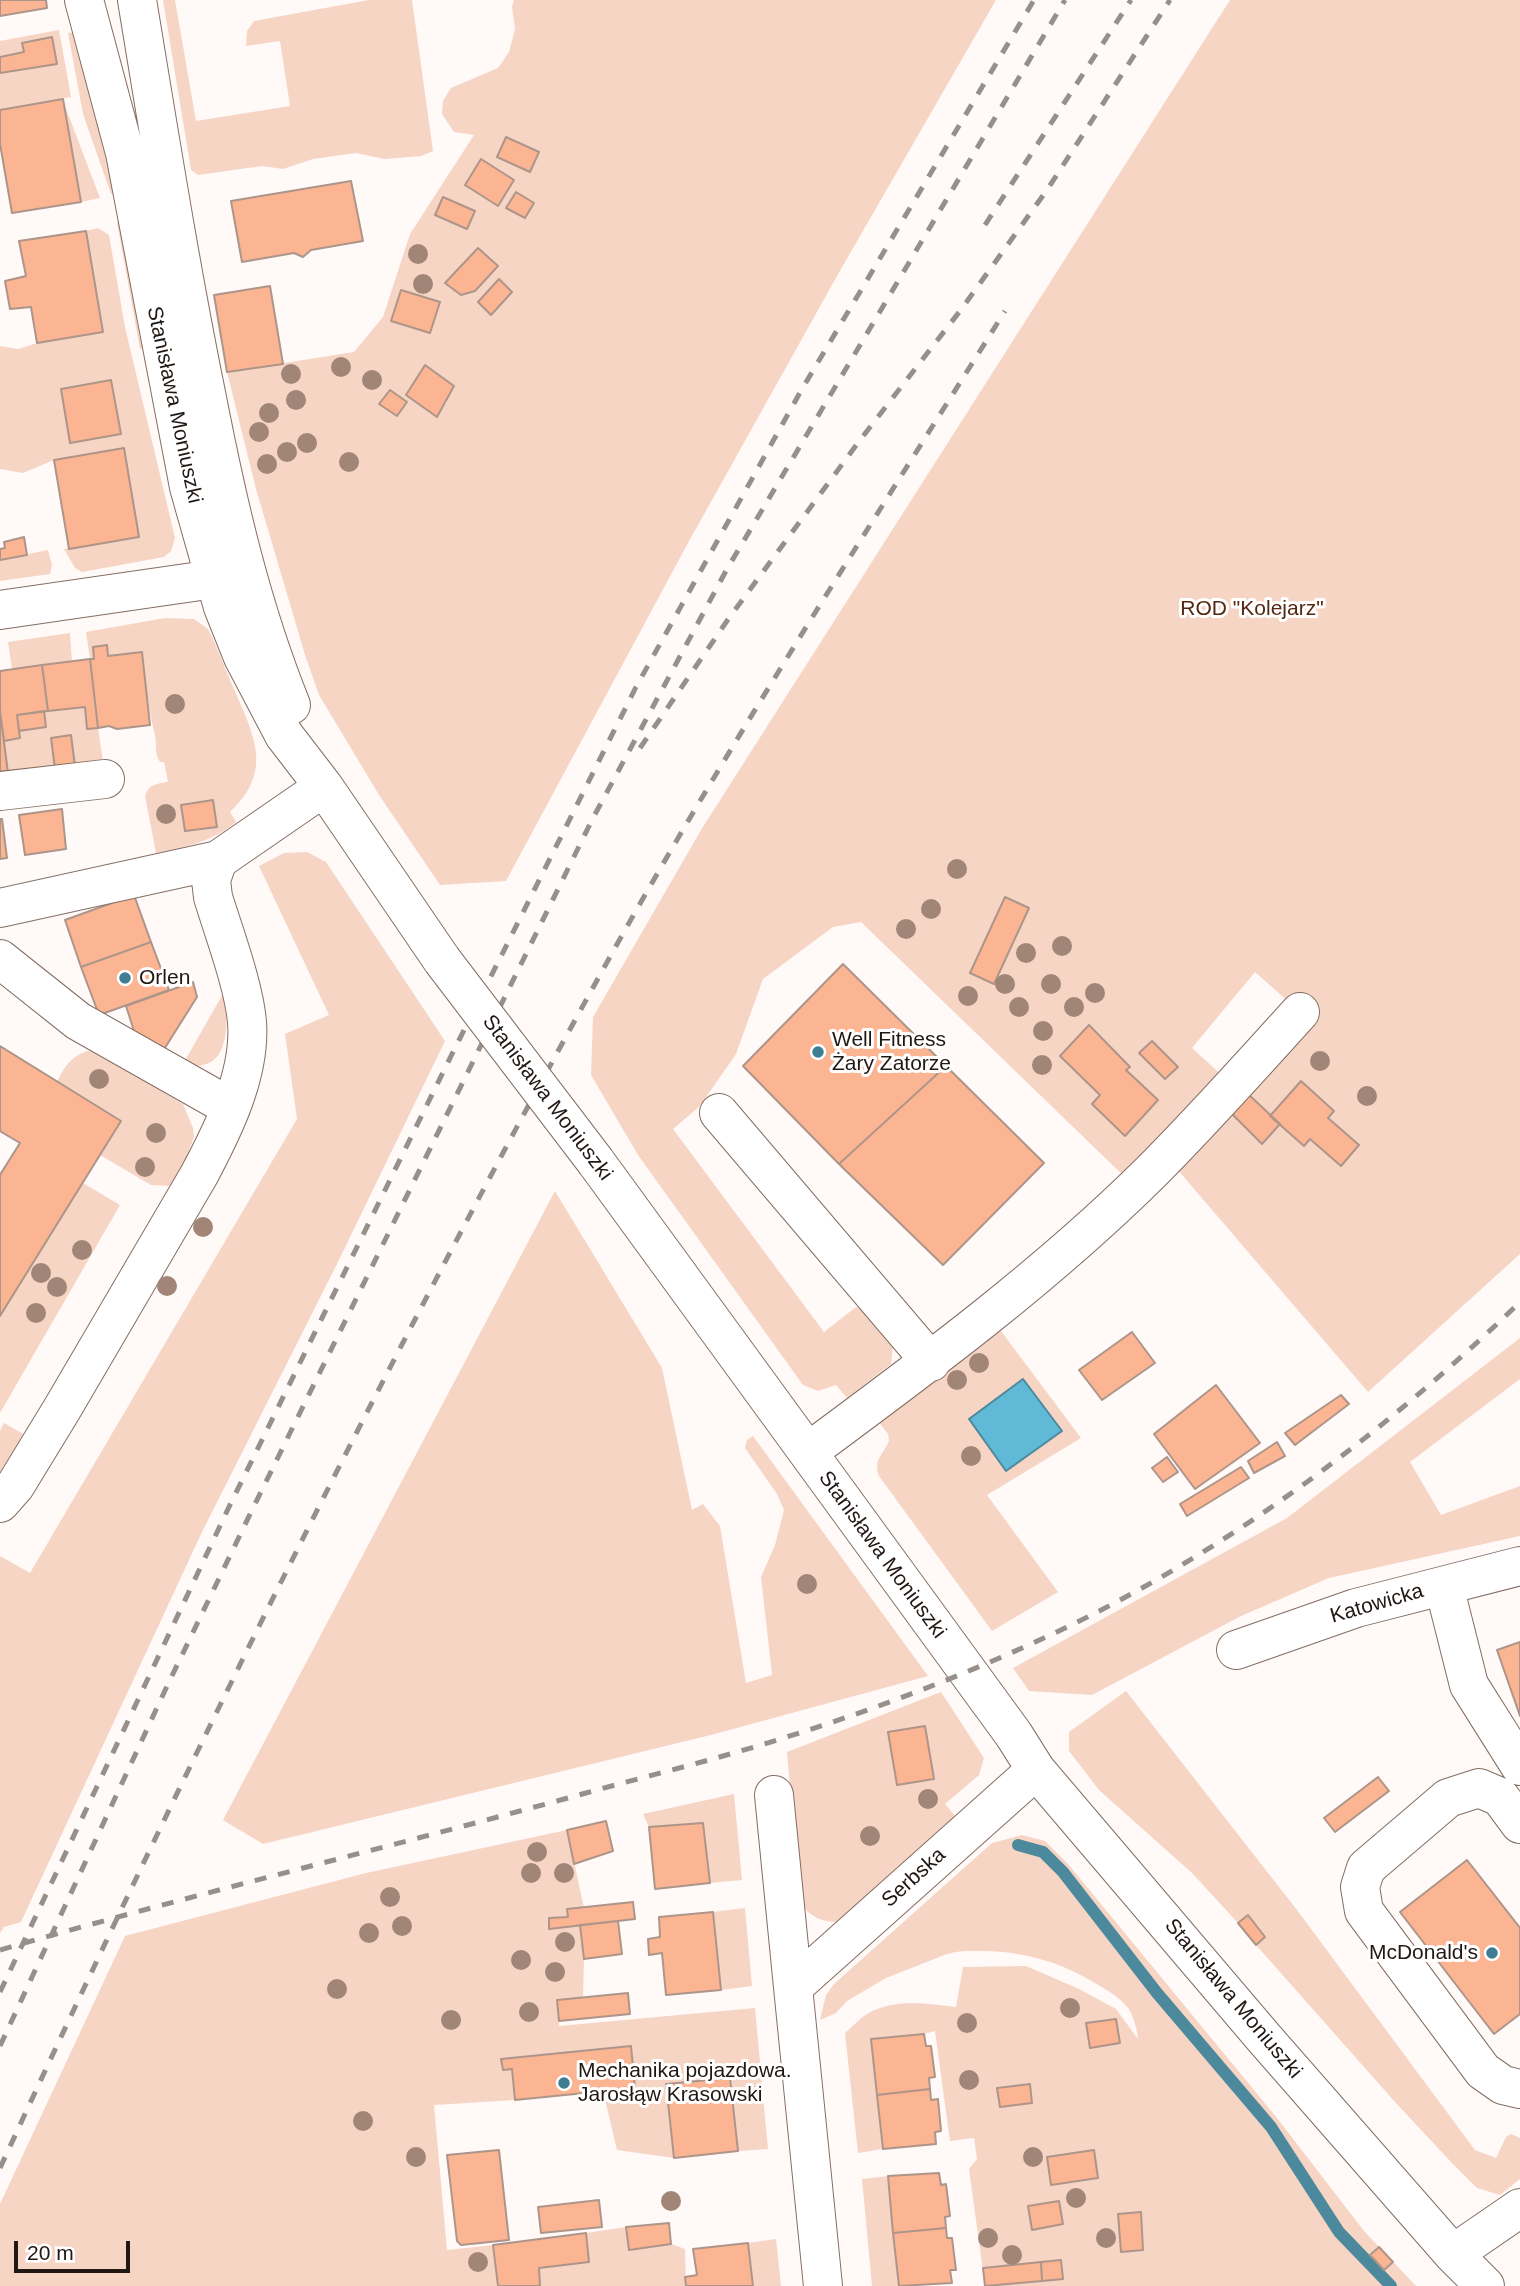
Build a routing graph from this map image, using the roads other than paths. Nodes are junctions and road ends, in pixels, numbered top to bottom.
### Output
1 (84, 0) edge
2 (137, 0) edge
3 (214, 579) junction
4 (0, 610) edge
5 (105, 779) dead end
6 (324, 787) junction
7 (0, 791) edge
8 (218, 860) junction
9 (0, 908) edge
10 (0, 960) edge
11 (1300, 1012) dead end
12 (230, 1107) junction
13 (719, 1113) dead end
14 (931, 1362) junction
15 (808, 1452) junction
16 (0, 1503) edge
17 (1520, 1566) edge
18 (1444, 1586) junction
19 (1236, 1650) dead end
20 (1520, 1766) edge
21 (1036, 1770) junction
22 (774, 1796) dead end
23 (1520, 1824) edge
24 (793, 1987) junction
25 (1520, 2089) edge
26 (1520, 2208) edge
27 (1453, 2254) junction
28 (823, 2286) edge
29 (1485, 2286) edge

1 - 3 street, Stanisława Moniuszki
2 - 6 street, Stanisława Moniuszki
3 - 4 street
3 - 6 street, Stanisława Moniuszki
5 - 7 street
6 - 8 street
6 - 15 street, Stanisława Moniuszki, bridge
8 - 9 street
8 - 12 street
10 - 12 street
11 - 14 street
12 - 16 street
13 - 14 street
14 - 15 street
15 - 21 street, Stanisława Moniuszki
17 - 18 street, Katowicka
18 - 19 street, Katowicka
18 - 20 street
21 - 24 street, Serbska
21 - 27 street, Stanisława Moniuszki
22 - 24 street
23 - 25 street
24 - 28 street
26 - 27 street
27 - 29 street, Stanisława Moniuszki

